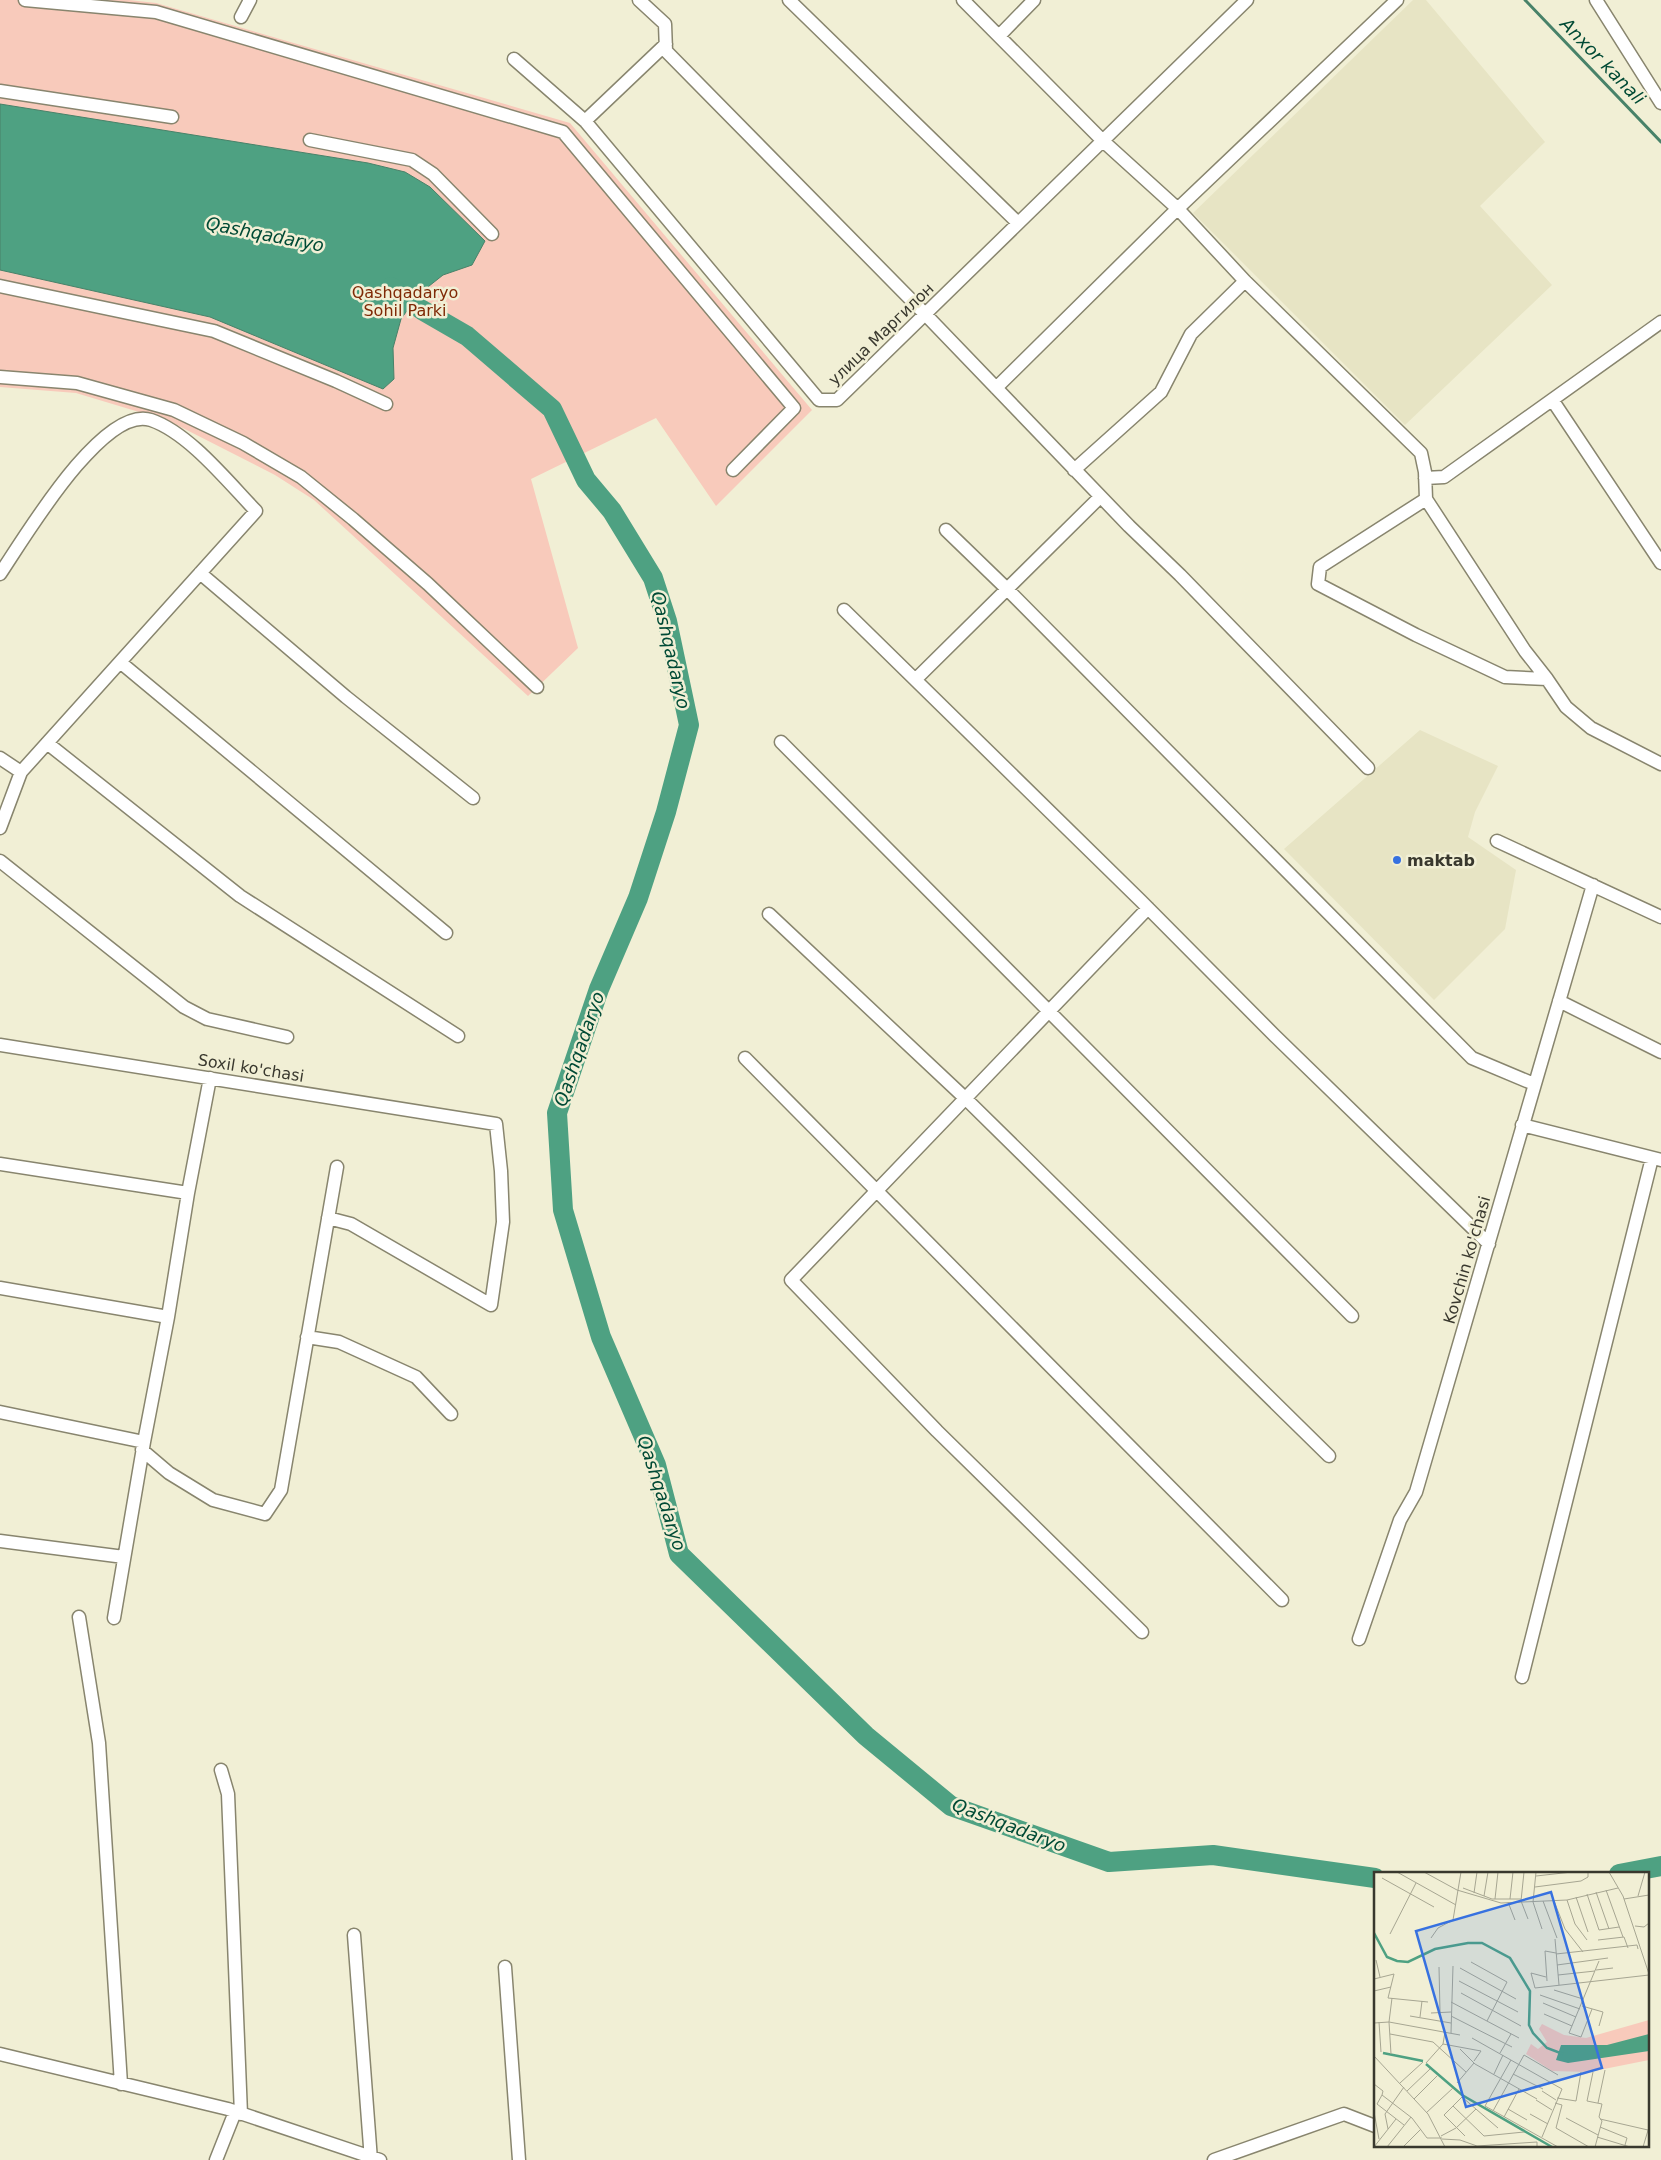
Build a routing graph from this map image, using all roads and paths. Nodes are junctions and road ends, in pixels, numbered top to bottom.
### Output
1 (25, 0) edge
2 (250, 0) edge
3 (639, 0) edge
4 (789, 0) edge
5 (963, 0) edge
6 (1034, 0) edge
7 (1247, 0) edge
8 (1397, 0) edge
9 (1596, 0) edge
10 (242, 17) dead end
11 (999, 36) junction
12 (666, 44) junction
13 (514, 59) dead end
14 (0, 91) edge
15 (1661, 103) edge
16 (172, 117) dead end
17 (585, 121) junction
18 (310, 140) dead end
19 (1103, 141) junction
20 (1178, 209) junction
21 (1018, 223) junction
22 (492, 234) dead end
23 (1244, 280) junction
24 (0, 286) edge
25 (925, 314) junction
26 (1661, 322) edge
27 (0, 377) edge
28 (996, 388) junction
29 (1553, 401) junction
30 (386, 404) dead end
31 (732, 470) dead end
32 (1074, 470) junction
33 (1425, 478) junction
34 (1100, 497) junction
35 (1426, 499) junction
36 (946, 530) dead end
37 (1661, 564) edge
38 (200, 573) junction
39 (0, 574) edge
40 (1007, 589) junction
41 (844, 610) dead end
42 (120, 662) junction
43 (916, 679) junction
44 (1547, 679) junction
45 (537, 687) dead end
46 (47, 742) junction
47 (781, 742) dead end
48 (0, 758) edge
49 (1661, 764) edge
50 (1368, 768) dead end
51 (21, 772) junction
52 (473, 798) dead end
53 (0, 828) edge
54 (1497, 841) dead end
55 (0, 861) edge
56 (1593, 885) junction
57 (1148, 908) junction
58 (769, 914) dead end
59 (1661, 917) edge
60 (446, 933) dead end
61 (1559, 1001) junction
62 (1050, 1011) junction
63 (458, 1036) dead end
64 (287, 1037) dead end
65 (0, 1045) edge
66 (1661, 1052) edge
67 (745, 1058) dead end
68 (210, 1078) junction
69 (1534, 1084) junction
70 (966, 1099) junction
71 (1522, 1124) junction
72 (1656, 1159) edge
73 (0, 1164) edge
74 (337, 1167) dead end
75 (877, 1191) junction
76 (188, 1194) junction
77 (328, 1218) junction
78 (1490, 1244) junction
79 (0, 1288) edge
80 (1352, 1316) dead end
81 (168, 1317) junction
82 (307, 1337) junction
83 (0, 1412) edge
84 (452, 1414) dead end
85 (143, 1446) junction
86 (1329, 1456) dead end
87 (0, 1541) edge
88 (124, 1557) junction
89 (1282, 1600) dead end
90 (79, 1617) dead end
91 (114, 1618) dead end
92 (1142, 1632) dead end
93 (1359, 1639) dead end
94 (1522, 1677) dead end
95 (221, 1770) dead end
96 (354, 1935) dead end
97 (505, 1967) dead end
98 (0, 2054) edge
99 (121, 2084) junction
100 (238, 2113) junction
101 (1374, 2126) edge
102 (375, 2159) edge
103 (216, 2160) edge
104 (519, 2160) edge
105 (1214, 2160) edge

1 - 31 street
2 - 10 street
3 - 12 street
4 - 21 street
5 - 11 street
6 - 11 street
7 - 19 street, улица Маргилон
8 - 20 street
9 - 15 street
11 - 19 street
12 - 17 street
12 - 25 street
13 - 17 street, улица Маргилон
14 - 16 street
17 - 25 street, улица Маргилон
18 - 22 street
19 - 20 street
19 - 21 street, улица Маргилон
20 - 23 street
20 - 28 street
21 - 25 street, улица Маргилон
23 - 32 street
23 - 33 street
24 - 30 street
25 - 28 street
26 - 29 street
27 - 45 street
28 - 32 street
29 - 33 street
29 - 37 street
32 - 34 street
33 - 35 street
34 - 40 street
34 - 50 street
35 - 44 street
35 - 44 street
36 - 40 street
38 - 39 street
38 - 42 street
38 - 52 street
40 - 43 street
40 - 69 street
41 - 43 street
42 - 46 street
42 - 60 street
43 - 57 street
44 - 49 street
46 - 51 street
46 - 63 street
47 - 62 street
48 - 51 street
51 - 53 street
54 - 56 street
55 - 64 street
56 - 59 street
56 - 61 street, Kovchin ko'chasi
57 - 62 street
57 - 78 street
58 - 70 street
61 - 66 street
61 - 69 street, Kovchin ko'chasi
62 - 70 street
62 - 80 street
65 - 68 street, Soxil ko'chasi
67 - 75 street
68 - 76 street
68 - 77 street, Soxil ko'chasi
69 - 71 street, Kovchin ko'chasi
70 - 75 street
70 - 86 street
71 - 72 street
71 - 78 street, Kovchin ko'chasi
72 - 94 street
73 - 76 street
74 - 77 street
75 - 89 street
75 - 92 street
76 - 81 street
77 - 82 street
78 - 93 street, Kovchin ko'chasi
79 - 81 street
81 - 85 street
82 - 84 street
82 - 85 street
83 - 85 street
85 - 88 street
87 - 88 street
88 - 91 street
90 - 99 street
95 - 100 street
96 - 102 street
97 - 104 street
98 - 99 street
99 - 100 street
100 - 102 street
100 - 103 street
101 - 105 street

